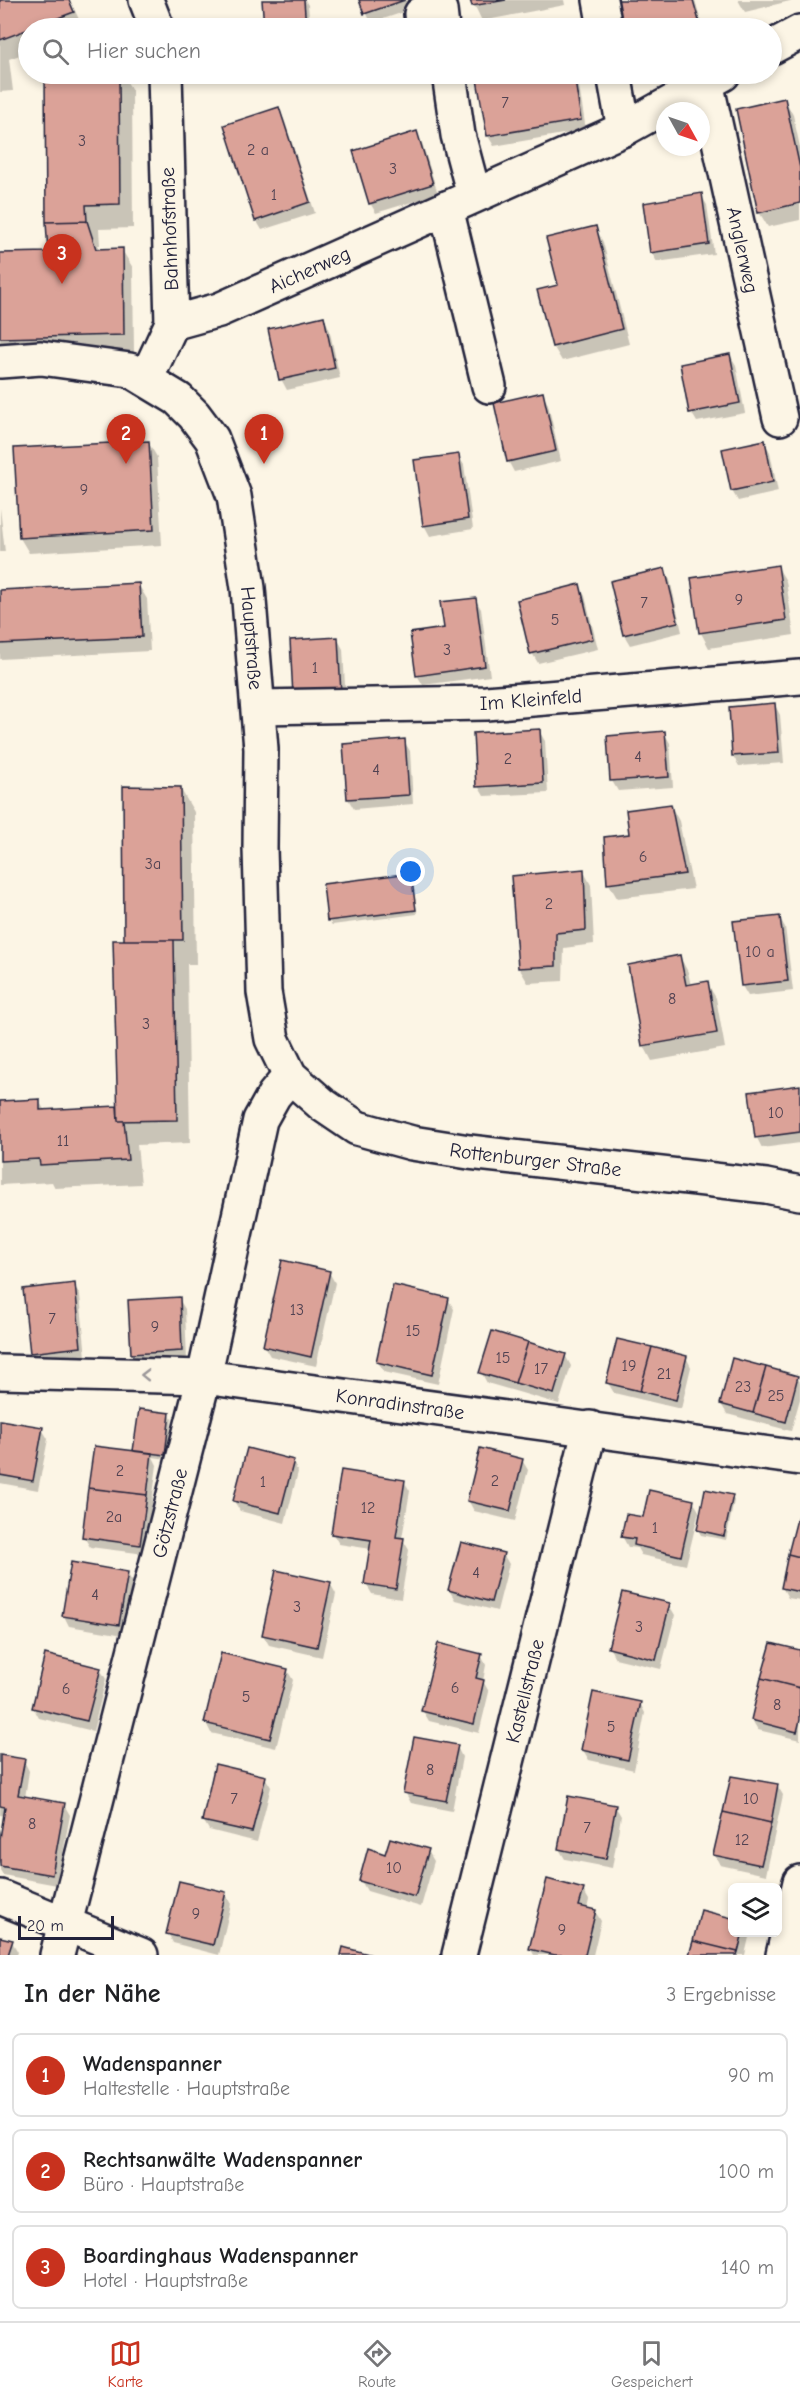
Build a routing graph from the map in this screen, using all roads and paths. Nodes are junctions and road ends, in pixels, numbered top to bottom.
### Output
1 (146, 0) edge
2 (600, 0) edge
3 (153, 18) edge
4 (603, 18) edge
5 (800, 32) edge
6 (782, 41) edge
7 (165, 84) edge
8 (450, 84) edge
9 (616, 84) edge
10 (703, 84) edge
11 (715, 84) edge
12 (624, 129) junction
13 (460, 201) junction
14 (172, 323) junction
15 (0, 362) edge
16 (146, 379) junction
17 (489, 386) dead end
18 (780, 418) dead end
19 (800, 677) edge
20 (259, 707) junction
21 (290, 1076) junction
22 (800, 1193) edge
23 (0, 1372) edge
24 (204, 1377) junction
25 (590, 1428) junction
26 (800, 1458) edge
27 (800, 1882) edge
28 (0, 1897) edge
29 (65, 1922) junction
30 (57, 1955) edge
31 (141, 1955) edge
32 (459, 1955) edge
33 (783, 1955) edge

1 - 3 street
2 - 4 street
5 - 6 street
7 - 14 street, Bahnhofstraße
8 - 13 street
9 - 12 street
10 - 12 street, Aicherweg
11 - 18 street, Anglerweg
12 - 13 street, Aicherweg
13 - 14 street, Aicherweg
13 - 17 street
14 - 16 street, Bahnhofstraße
15 - 16 street, Hauptstraße
16 - 20 street, Hauptstraße
19 - 20 street, Im Kleinfeld
20 - 21 street, Hauptstraße
21 - 22 street, Rottenburger Straße
21 - 24 street, Götzstraße
24 -> 23 street, Konradinstraße
24 - 25 street, Konradinstraße
24 - 29 street, Götzstraße
25 - 26 street, Konradinstraße
25 - 32 street, Kastellstraße
27 - 33 street
28 - 29 street
29 - 30 street, Götzstraße
29 - 31 street

